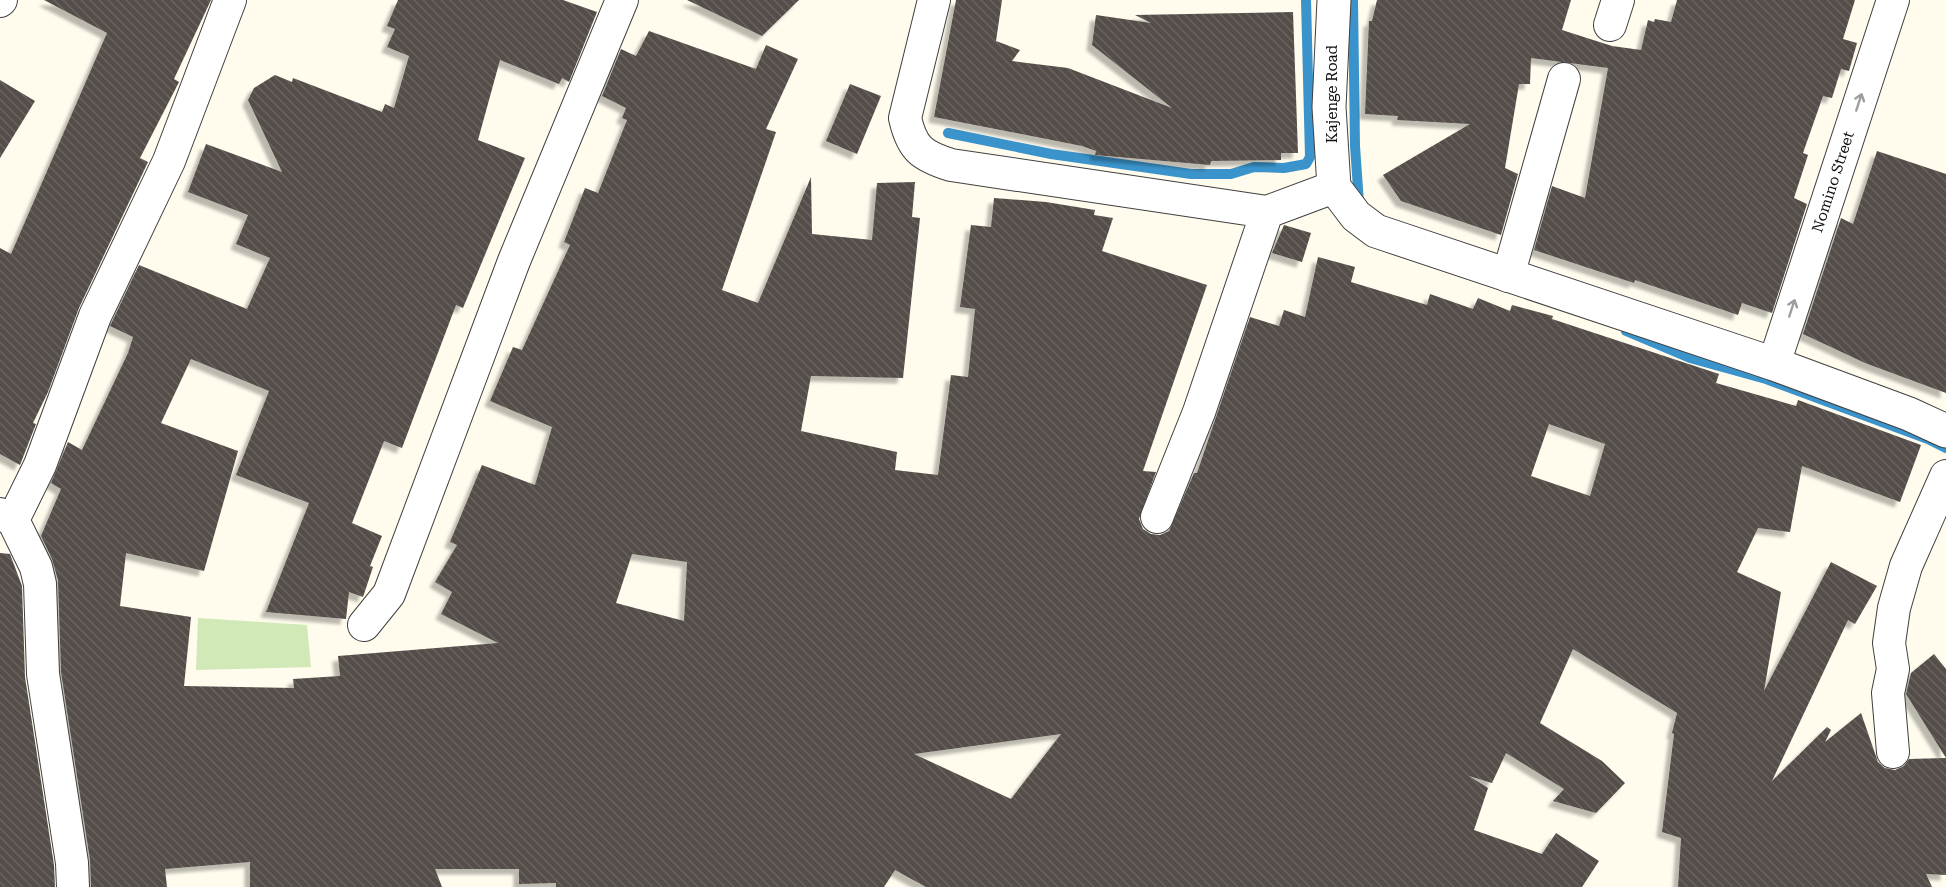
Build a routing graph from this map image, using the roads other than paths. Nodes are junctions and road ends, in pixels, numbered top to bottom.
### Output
1 (230, 0) edge
2 (622, 0) edge
3 (934, 0) edge
4 (1334, 0) edge
5 (1893, 0) edge
6 (1564, 79) dead end
7 (1334, 187) junction
8 (1267, 212) junction
9 (1508, 276) junction
10 (1774, 364) junction
11 (1946, 431) edge
12 (1946, 477) edge
13 (6, 517) edge
14 (1157, 517) dead end
15 (364, 625) dead end
16 (1893, 752) dead end
17 (73, 887) edge

1 - 13 street
2 - 15 street
3 - 8 street
4 - 7 street, Kajenge Road
10 -> 5 street, Nomino Street
6 - 9 street
7 - 8 street
7 - 9 street
8 - 14 street
9 - 10 street
10 - 11 street
12 - 16 street
13 - 17 street

